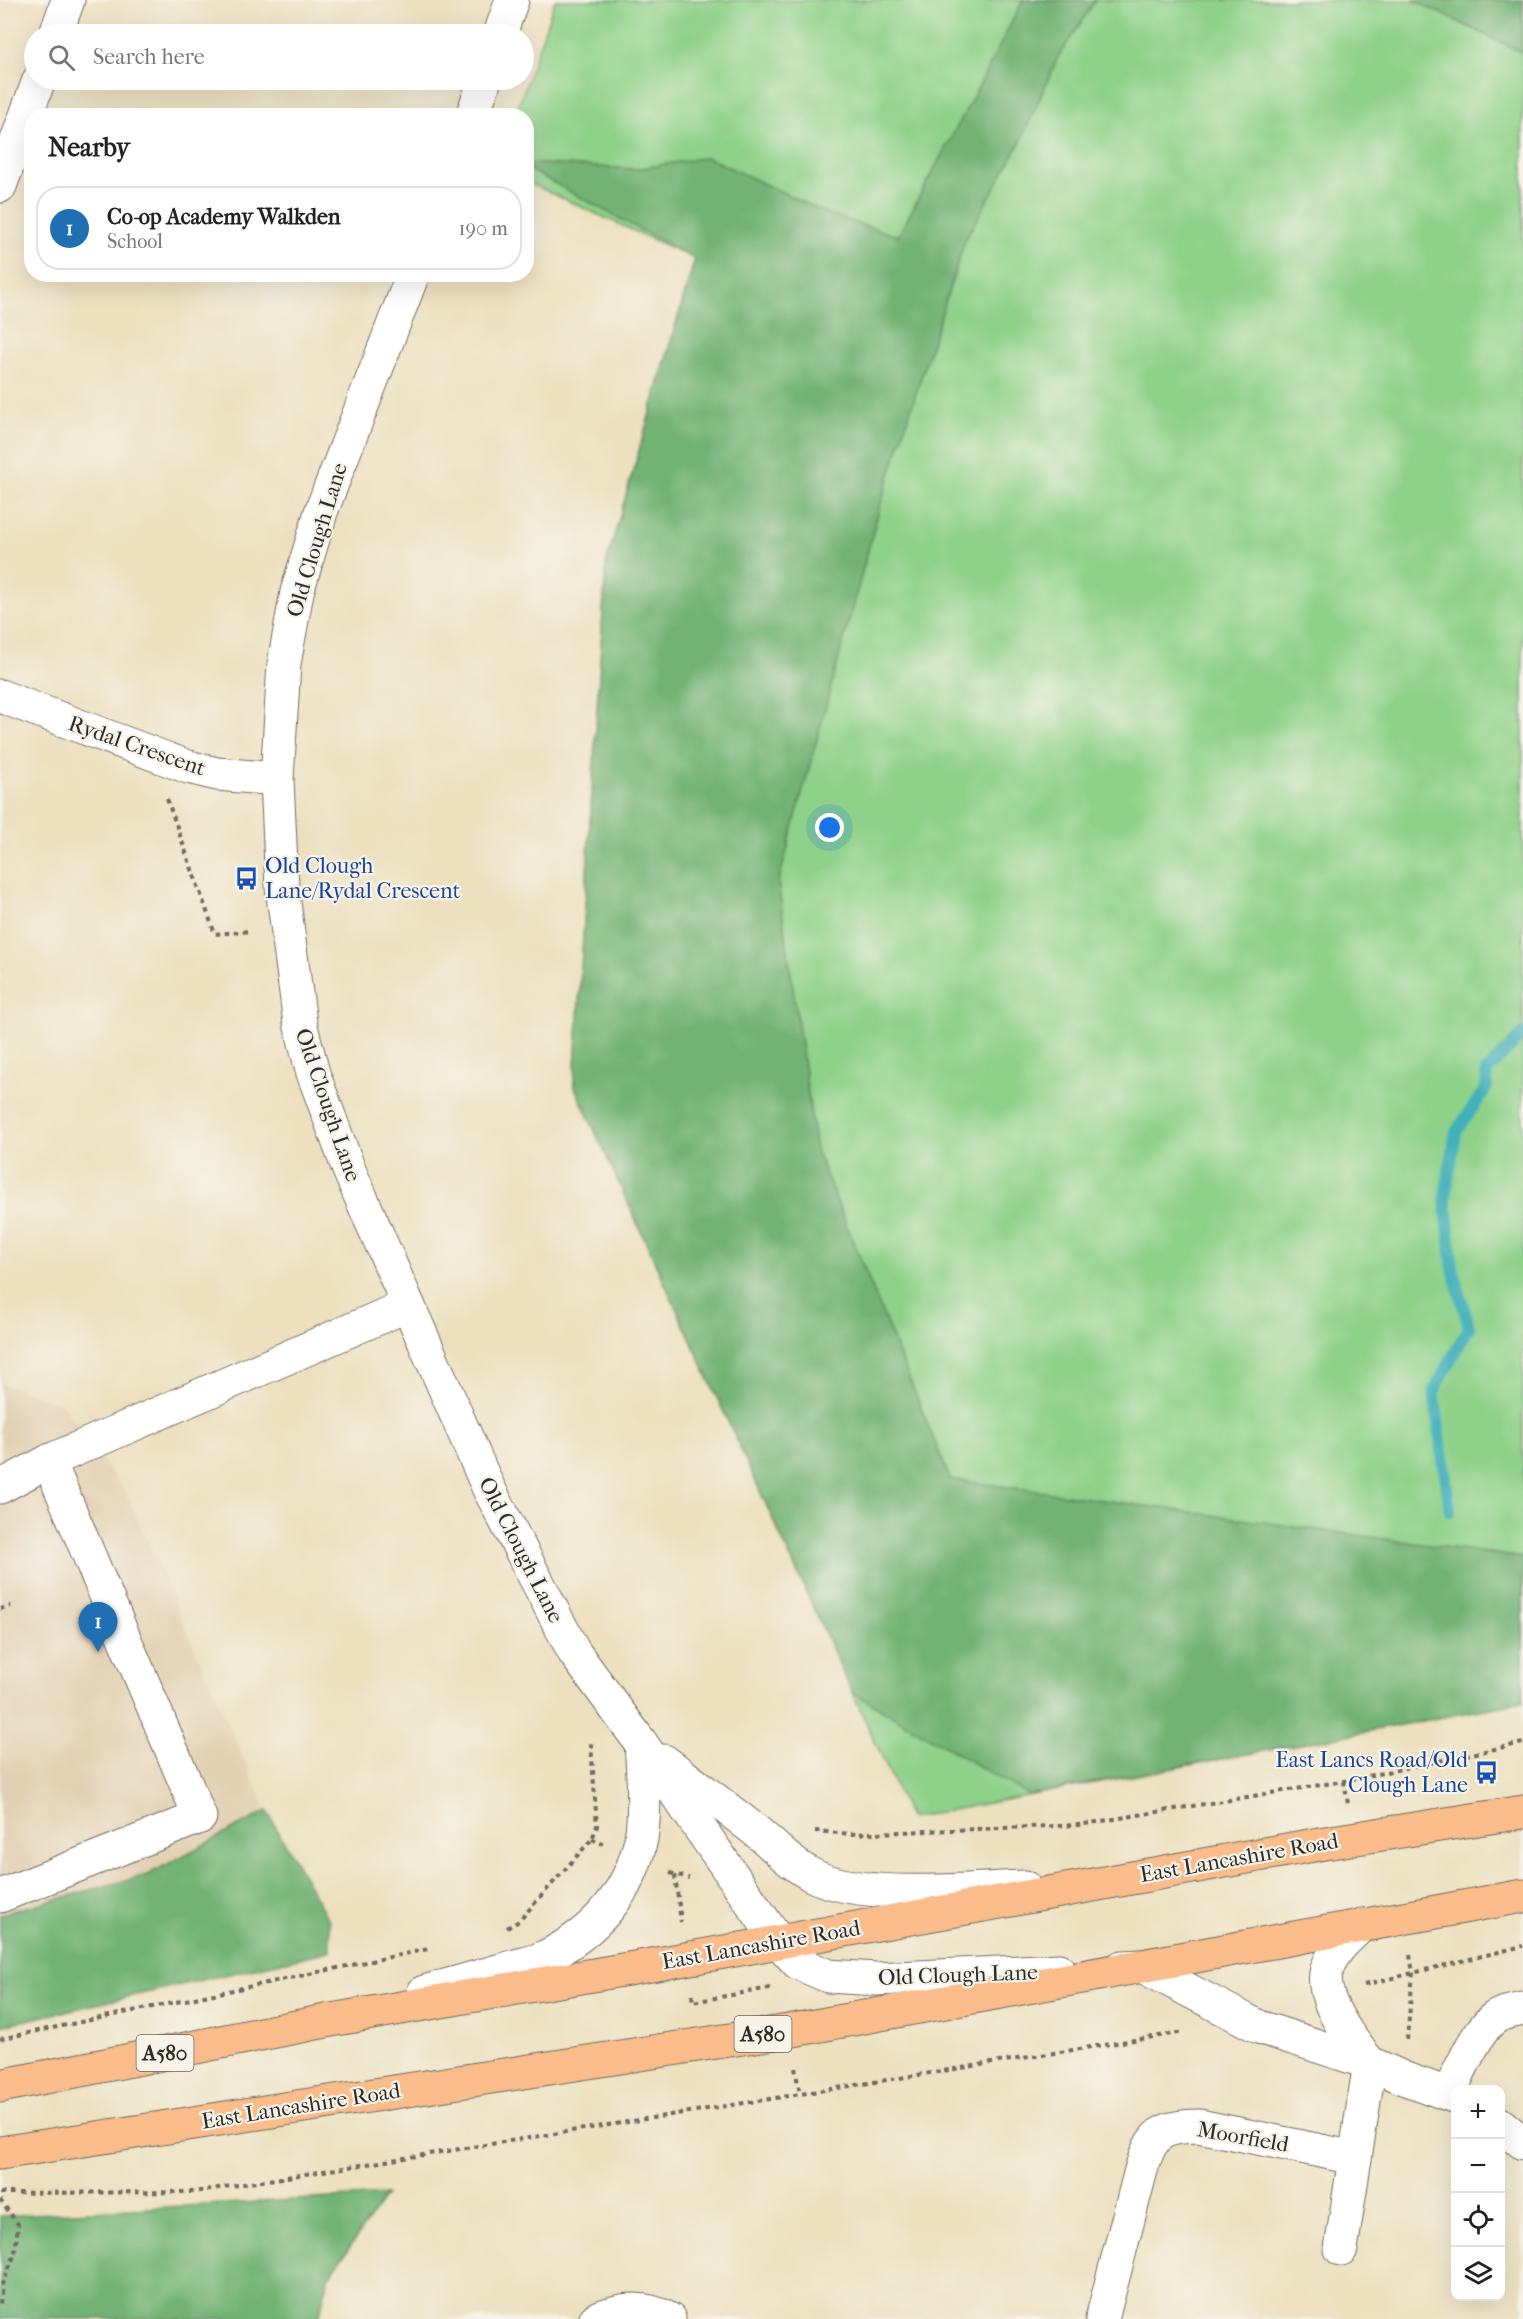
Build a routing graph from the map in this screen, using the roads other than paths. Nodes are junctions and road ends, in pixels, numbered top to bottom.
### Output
1 (68, 0) edge
2 (512, 0) edge
3 (60, 24) edge
4 (504, 24) edge
5 (35, 90) edge
6 (481, 90) edge
7 (29, 108) edge
8 (475, 108) edge
9 (24, 121) edge
10 (0, 186) edge
11 (410, 282) edge
12 (0, 696) edge
13 (277, 779) junction
14 (408, 1305) junction
15 (49, 1461) junction
16 (0, 1487) edge
17 (642, 1743) junction
18 (1523, 1812) edge
19 (1087, 1886) junction
20 (0, 1896) edge
21 (1523, 1896) edge
22 (1362, 1925) junction
23 (778, 1941) junction
24 (1142, 1966) junction
25 (1523, 2009) edge
26 (331, 2020) junction
27 (1370, 2063) junction
28 (1456, 2085) edge
29 (0, 2086) edge
30 (1451, 2095) edge
31 (1505, 2128) edge
32 (1523, 2143) edge
33 (0, 2153) edge
34 (1355, 2158) junction
35 (1341, 2249) dead end
36 (596, 2319) edge
37 (669, 2319) edge
38 (1102, 2319) edge

1 - 3 street
2 - 4 street
5 - 7 street
6 - 8 street
9 - 10 street
11 - 13 street, Old Clough Lane
12 - 13 street, Rydal Crescent
13 - 14 street, Old Clough Lane
14 - 15 street
14 - 17 street, Old Clough Lane
15 - 16 street
15 - 20 street
17 - 19 street, Old Clough Lane
17 - 23 street, Old Clough Lane
17 - 26 street
18 - 19 highway, East Lancashire Road / A580
19 - 23 highway, East Lancashire Road / A580
21 - 22 highway, East Lancashire Road / A580
22 - 24 highway, East Lancashire Road / A580
22 - 27 street
23 - 24 street, Old Clough Lane
23 - 26 highway, East Lancashire Road / A580
24 - 27 street
24 - 33 highway, East Lancashire Road / A580
25 - 28 street
26 - 29 highway, East Lancashire Road / A580
27 - 30 street
27 - 34 street
31 - 32 street
34 - 35 street
34 - 38 street, Moorfield
36 - 37 street

